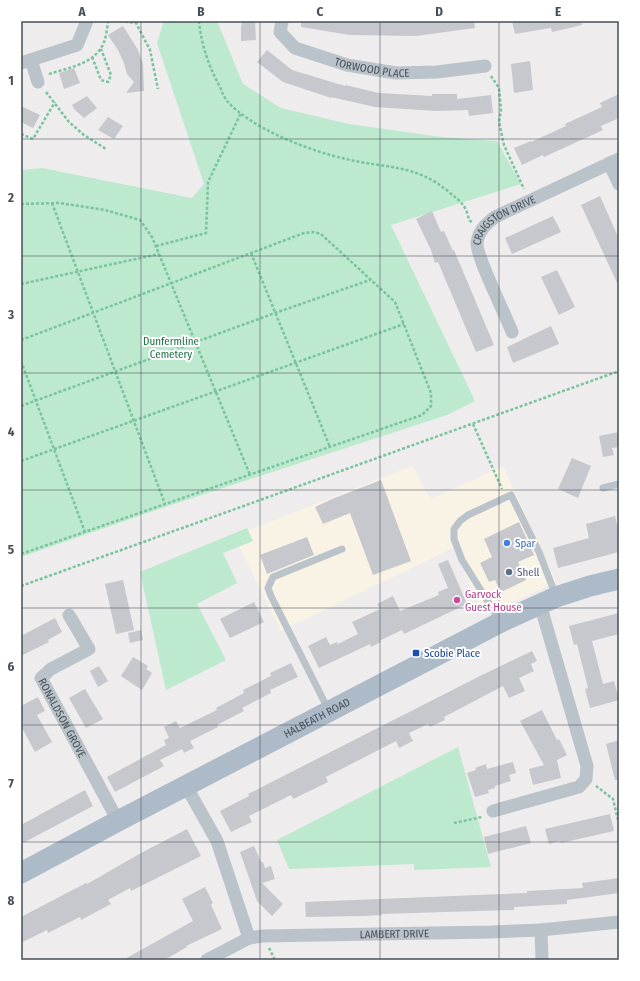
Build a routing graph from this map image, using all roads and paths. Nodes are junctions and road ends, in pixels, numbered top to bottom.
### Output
1 (87, 21) edge
2 (120, 21) edge
3 (199, 21) edge
4 (282, 21) edge
5 (101, 49) dead end
6 (92, 57) dead end
7 (26, 62) edge
8 (485, 66) joint
9 (38, 82) joint
10 (158, 89) dead end
11 (55, 102) junction
12 (241, 113) junction
13 (21, 134) edge
14 (106, 149) dead end
15 (614, 161) edge
16 (619, 184) edge
17 (529, 200) junction
18 (52, 203) junction
19 (21, 204) edge
20 (482, 228) junction
21 (156, 246) junction
22 (251, 253) junction
23 (159, 254) junction
24 (78, 272) junction
25 (370, 280) junction
26 (171, 283) junction
27 (21, 284) edge
28 (94, 313) junction
29 (275, 313) junction
30 (404, 324) junction
31 (512, 332) dead end
32 (21, 340) edge
33 (196, 342) junction
34 (21, 361) edge
35 (296, 363) junction
36 (619, 371) edge
37 (116, 372) junction
38 (216, 391) junction
39 (36, 401) junction
40 (21, 406) edge
41 (134, 420) junction
42 (473, 424) junction
43 (330, 447) junction
44 (53, 449) junction
45 (21, 461) edge
46 (250, 475) junction
47 (619, 484) edge
48 (603, 488) dead end
49 (506, 498) junction
50 (165, 504) junction
51 (85, 532) junction
52 (342, 549) dead end
53 (21, 554) edge
54 (619, 579) edge
55 (21, 586) edge
56 (548, 601) junction
57 (69, 615) dead end
58 (501, 622) junction
59 (329, 711) junction
60 (586, 779) junction
61 (186, 786) junction
62 (493, 811) joint
63 (118, 821) junction
64 (454, 823) dead end
65 (619, 824) edge
66 (21, 873) edge
67 (619, 922) edge
68 (541, 930) junction
69 (249, 938) junction
70 (207, 960) edge
71 (542, 960) edge

1 - 7 street
2 - 10 path
3 - 12 path
4 - 8 street, TORWOOD PLACE
5 - 6 path
7 - 9 street
8 - 17 path
9 - 11 path
11 - 13 path
11 - 14 path
12 - 20 path
12 - 21 path
15 - 16 street
15 - 17 street, CRAIGSTON DRIVE
17 - 20 street, CRAIGSTON DRIVE
18 - 19 path
18 - 21 path
18 - 24 path
20 - 31 street, CRAIGSTON DRIVE
21 - 23 path
22 - 25 path
22 - 26 path
22 - 29 path
23 - 24 path
23 - 26 path
24 - 27 path
24 - 28 path
25 - 29 path
25 - 30 path
26 - 28 path
26 - 33 path
28 - 32 path
28 - 37 path
29 - 33 path
29 - 35 path
30 - 35 path
30 - 43 path
33 - 37 path
33 - 38 path
34 - 39 path
35 - 38 path
35 - 43 path
36 - 42 path
37 - 39 path
37 - 41 path
38 - 41 path
38 - 46 path
39 - 40 path
39 - 44 path
41 - 44 path
41 - 50 path
42 - 49 path
42 - 55 path
43 - 46 path
44 - 45 path
44 - 51 path
46 - 50 path
47 - 48 lane
49 - 56 lane
49 - 58 lane
50 - 51 path
51 - 53 path
52 - 59 lane
54 - 56 main road, HALBEATH ROAD
56 - 58 main road, HALBEATH ROAD
56 - 60 street
57 - 63 street, RONALDSON GROVE
58 - 59 main road, HALBEATH ROAD
59 - 61 main road, HALBEATH ROAD
60 - 62 street
60 - 65 path
61 - 63 main road, HALBEATH ROAD
61 - 69 street
62 - 64 path
63 - 66 main road, HALBEATH ROAD
67 - 68 street, LAMBERT DRIVE
68 - 69 street, LAMBERT DRIVE
68 - 71 street
69 - 70 street, LAMBERT DRIVE

